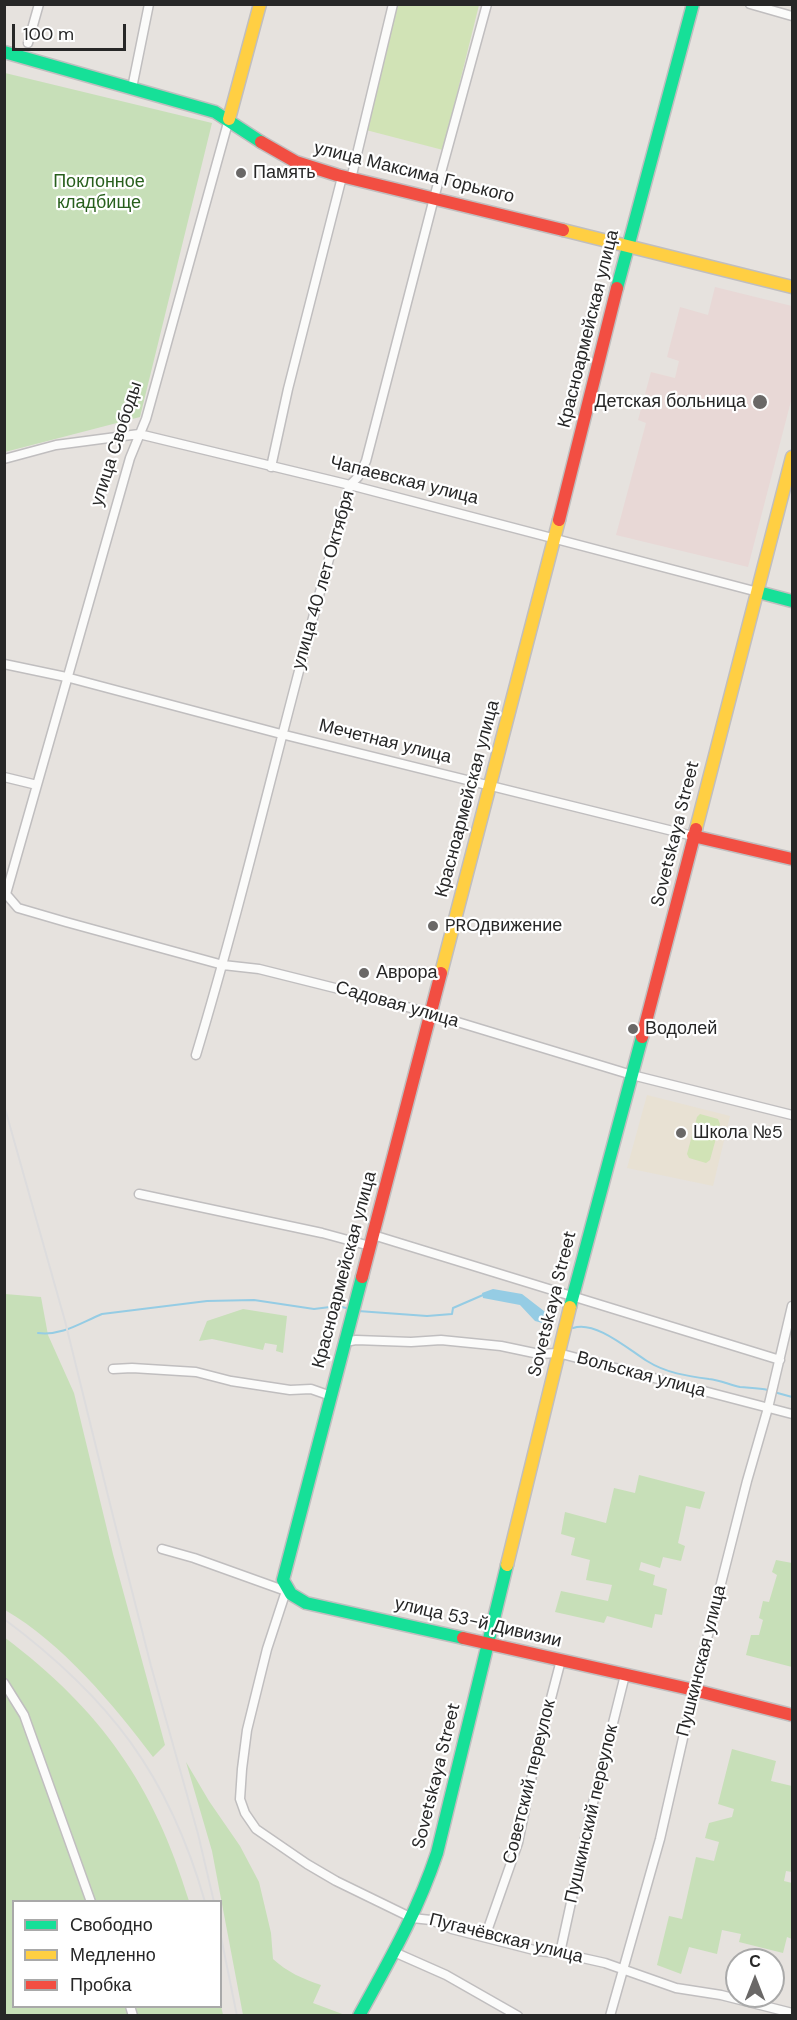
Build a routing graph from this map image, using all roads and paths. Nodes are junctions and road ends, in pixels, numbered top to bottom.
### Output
1 (39, 4) edge
2 (149, 4) edge
3 (260, 4) edge
4 (393, 4) edge
5 (487, 4) edge
6 (693, 4) edge
7 (750, 4) edge
8 (792, 16) edge
9 (28, 43) dead end
10 (4, 52) edge
11 (132, 88) junction
12 (230, 119) junction
13 (347, 178) junction
14 (434, 198) junction
15 (628, 246) junction
16 (792, 287) edge
17 (140, 434) junction
18 (792, 457) edge
19 (4, 459) edge
20 (271, 466) junction
21 (350, 485) junction
22 (554, 539) junction
23 (758, 592) junction
24 (792, 601) edge
25 (4, 664) edge
26 (66, 677) junction
27 (281, 734) junction
28 (4, 777) edge
29 (37, 785) junction
30 (489, 786) junction
31 (693, 836) junction
32 (792, 859) edge
33 (6, 894) joint
34 (223, 965) junction
35 (430, 1014) junction
36 (196, 1055) dead end
37 (632, 1075) junction
38 (792, 1115) edge
39 (140, 1194) dead end
40 (372, 1240) junction
41 (574, 1297) junction
42 (792, 1306) edge
43 (346, 1339) junction
44 (558, 1353) junction
45 (780, 1360) junction
46 (113, 1369) dead end
47 (331, 1396) junction
48 (768, 1408) junction
49 (792, 1414) edge
50 (162, 1549) dead end
51 (286, 1591) junction
52 (488, 1644) junction
53 (561, 1660) junction
54 (625, 1675) junction
55 (4, 1683) edge
56 (694, 1690) junction
57 (792, 1715) edge
58 (245, 1813) joint
59 (90, 1900) edge
60 (411, 1918) junction
61 (485, 1937) junction
62 (394, 1952) junction
63 (560, 1953) junction
64 (624, 1968) junction
65 (792, 2013) edge
66 (359, 2016) edge
67 (518, 2016) edge
68 (610, 2016) edge

1 - 9 street
2 - 11 street
3 - 12 street, улица Свободы
4 - 13 street
5 - 14 street, улица 40 лет Октября
6 - 15 street, Красноармейская улица
7 - 8 street
10 - 11 street, улица Максима Горького
11 - 12 street, улица Максима Горького
12 - 13 street, улица Максима Горького
12 - 17 street, улица Свободы
13 - 14 street, улица Максима Горького
13 - 20 street
14 - 15 street, улица Максима Горького
14 - 21 street, улица 40 лет Октября
15 - 16 street, улица Максима Горького
15 - 22 street, Красноармейская улица
17 - 19 street, Чапаевская улица
17 - 20 street, Чапаевская улица
17 - 26 street, улица Свободы
18 - 23 street, Sovetskaya Street
20 - 21 street, Чапаевская улица
21 - 22 street, Чапаевская улица
21 - 27 street, улица 40 лет Октября
22 - 23 street, Чапаевская улица
22 - 30 street, Красноармейская улица
23 - 24 street, Чапаевская улица
23 - 31 street, Sovetskaya Street
25 - 26 street, Мечетная улица
26 - 27 street, Мечетная улица
26 - 29 street, улица Свободы
27 - 30 street, Мечетная улица
27 - 34 street, улица 40 лет Октября
28 - 29 street
29 - 33 street, улица Свободы
30 - 31 street, Мечетная улица
30 - 35 street, Красноармейская улица
31 - 32 street, Мечетная улица
31 - 37 street, Sovetskaya Street
33 - 34 street, Садовая улица
34 - 35 street, Садовая улица
34 - 36 street, улица 40 лет Октября
35 - 37 street, Садовая улица
35 - 40 street, Красноармейская улица
37 - 38 street, Садовая улица
37 - 41 street, Sovetskaya Street
39 - 40 street
40 - 41 street
40 - 43 street, Красноармейская улица
41 - 44 street, Sovetskaya Street
41 - 45 street
42 - 45 street, Пушкинская улица
43 - 44 street, Вольская улица
43 - 47 street, Красноармейская улица
44 - 48 street, Вольская улица
44 - 52 street, Sovetskaya Street
45 - 48 street, Пушкинская улица
46 - 47 street
47 - 51 street, Красноармейская улица
48 - 49 street, Вольская улица
48 - 56 street, Пушкинская улица
50 - 51 street, улица 53-й Дивизии
51 - 52 street, улица 53-й Дивизии
51 - 58 street, Красноармейская улица
52 - 53 street, улица 53-й Дивизии
52 - 60 street, Sovetskaya Street
53 - 54 street, улица 53-й Дивизии
53 - 61 street, Советский переулок
54 - 56 street, улица 53-й Дивизии
54 - 63 street, Пушкинский переулок
55 - 59 street
56 - 57 street, улица 53-й Дивизии
56 - 64 street, Пушкинская улица
58 - 60 street, Пугачёвская улица
60 - 61 street, Пугачёвская улица
60 - 62 street, Sovetskaya Street
61 - 63 street, Пугачёвская улица
62 - 66 street, Sovetskaya Street
62 - 67 street
63 - 64 street, Пугачёвская улица
64 - 65 street, Пугачёвская улица
64 - 68 street, Пушкинская улица

